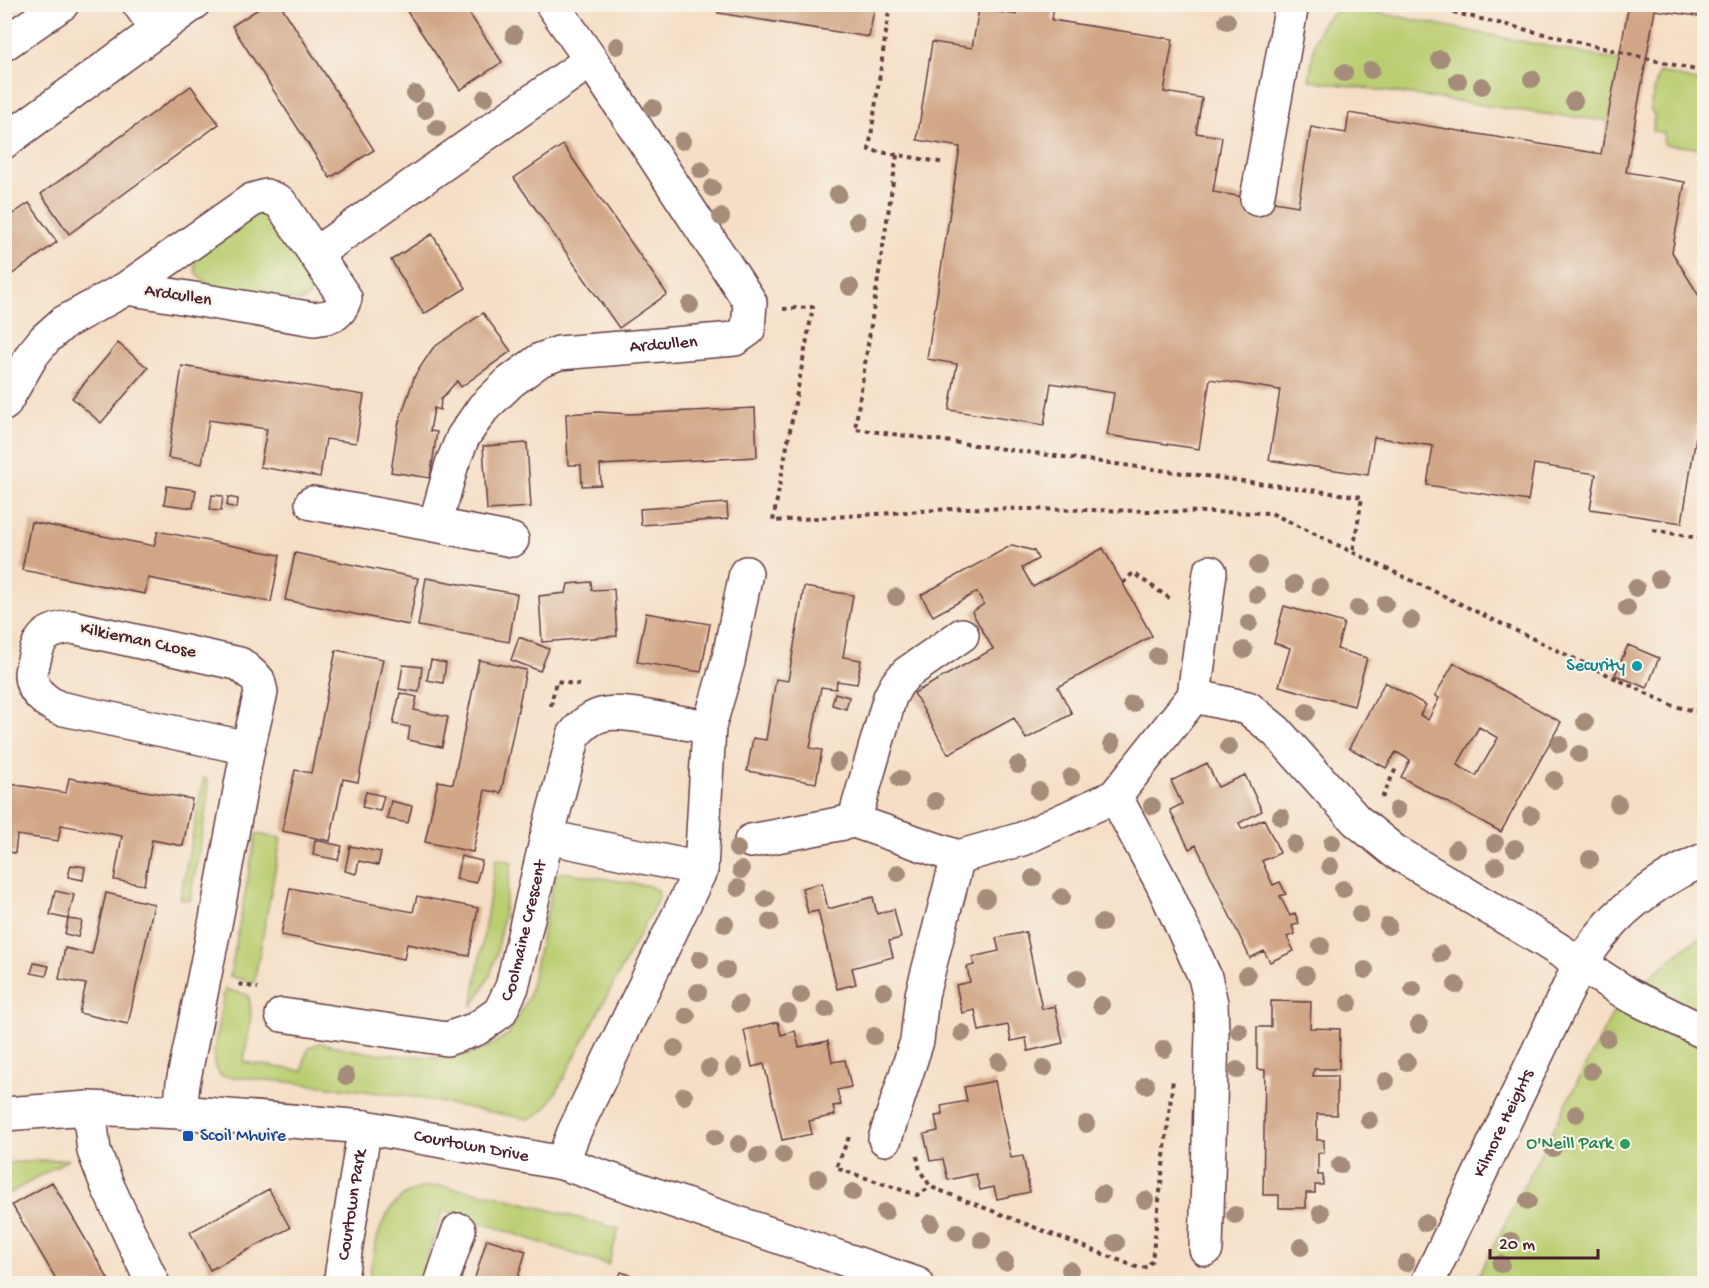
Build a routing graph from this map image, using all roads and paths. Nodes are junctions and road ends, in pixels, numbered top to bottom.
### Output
1 (63, 4) edge
2 (139, 4) edge
3 (193, 4) edge
4 (552, 4) edge
5 (890, 4) edge
6 (1292, 4) edge
7 (1418, 4) edge
8 (158, 30) junction
9 (4, 44) edge
10 (591, 60) junction
11 (1704, 72) edge
12 (4, 142) edge
13 (897, 155) junction
14 (945, 163) dead end
15 (1257, 199) dead end
16 (315, 254) junction
17 (127, 288) junction
18 (750, 310) junction
19 (6, 403) edge
20 (312, 503) dead end
21 (435, 525) junction
22 (1653, 530) dead end
23 (1704, 539) edge
24 (512, 540) dead end
25 (1353, 552) junction
26 (1210, 572) dead end
27 (746, 573) dead end
28 (1123, 583) dead end
29 (1206, 604) junction
30 (962, 634) dead end
31 (1194, 696) junction
32 (1704, 713) edge
33 (709, 727) junction
34 (248, 748) junction
35 (1398, 766) dead end
36 (1115, 796) junction
37 (1380, 801) dead end
38 (854, 821) junction
39 (547, 837) junction
40 (751, 841) dead end
41 (958, 857) junction
42 (1704, 860) edge
43 (701, 869) junction
44 (1580, 964) junction
45 (282, 1015) dead end
46 (1704, 1032) edge
47 (1173, 1076) dead end
48 (89, 1108) junction
49 (180, 1112) junction
50 (4, 1114) edge
51 (365, 1127) junction
52 (885, 1139) dead end
53 (916, 1148) dead end
54 (562, 1163) junction
55 (459, 1230) dead end
56 (1206, 1249) dead end
57 (153, 1284) edge
58 (340, 1284) edge
59 (441, 1284) edge
60 (917, 1284) edge
61 (1427, 1284) edge

1 - 9 street
2 - 8 street
3 - 8 street
4 - 10 street
5 - 13 path
6 - 15 street
7 - 11 path
8 - 12 street
10 - 16 street
10 - 18 street
13 - 14 path
13 - 25 path
16 - 17 street, Ardcullen
16 - 17 street, Ardcullen
17 - 19 street, Ardcullen
18 - 21 street, Ardcullen
18 - 25 path
20 - 21 street
21 - 24 street
22 - 23 path
25 - 32 path
26 - 29 street
27 - 33 street
28 - 29 path
29 - 31 street
30 - 38 street
31 - 36 street
31 - 44 street
33 - 39 street, Coolmaine Crescent
33 - 43 street
34 - 34 street, Kilkiernan CLose
34 - 49 street, Kilkiernan CLose
35 - 37 path
36 - 41 street
36 - 56 street
38 - 40 street
38 - 41 street
39 - 43 street, Coolmaine Crescent
39 - 45 street, Coolmaine Crescent
41 - 52 street
42 - 44 street, Kilmore Heights
43 - 54 street
44 - 46 street
44 - 61 street, Kilmore Heights
47 - 53 path
48 - 49 street, Courtown Drive
48 - 50 street, Courtown Drive
48 - 57 street
49 - 51 street, Courtown Drive
51 - 54 street, Courtown Drive
51 - 58 street, Courtown Park
54 - 60 street, Courtown Drive
55 - 59 street

